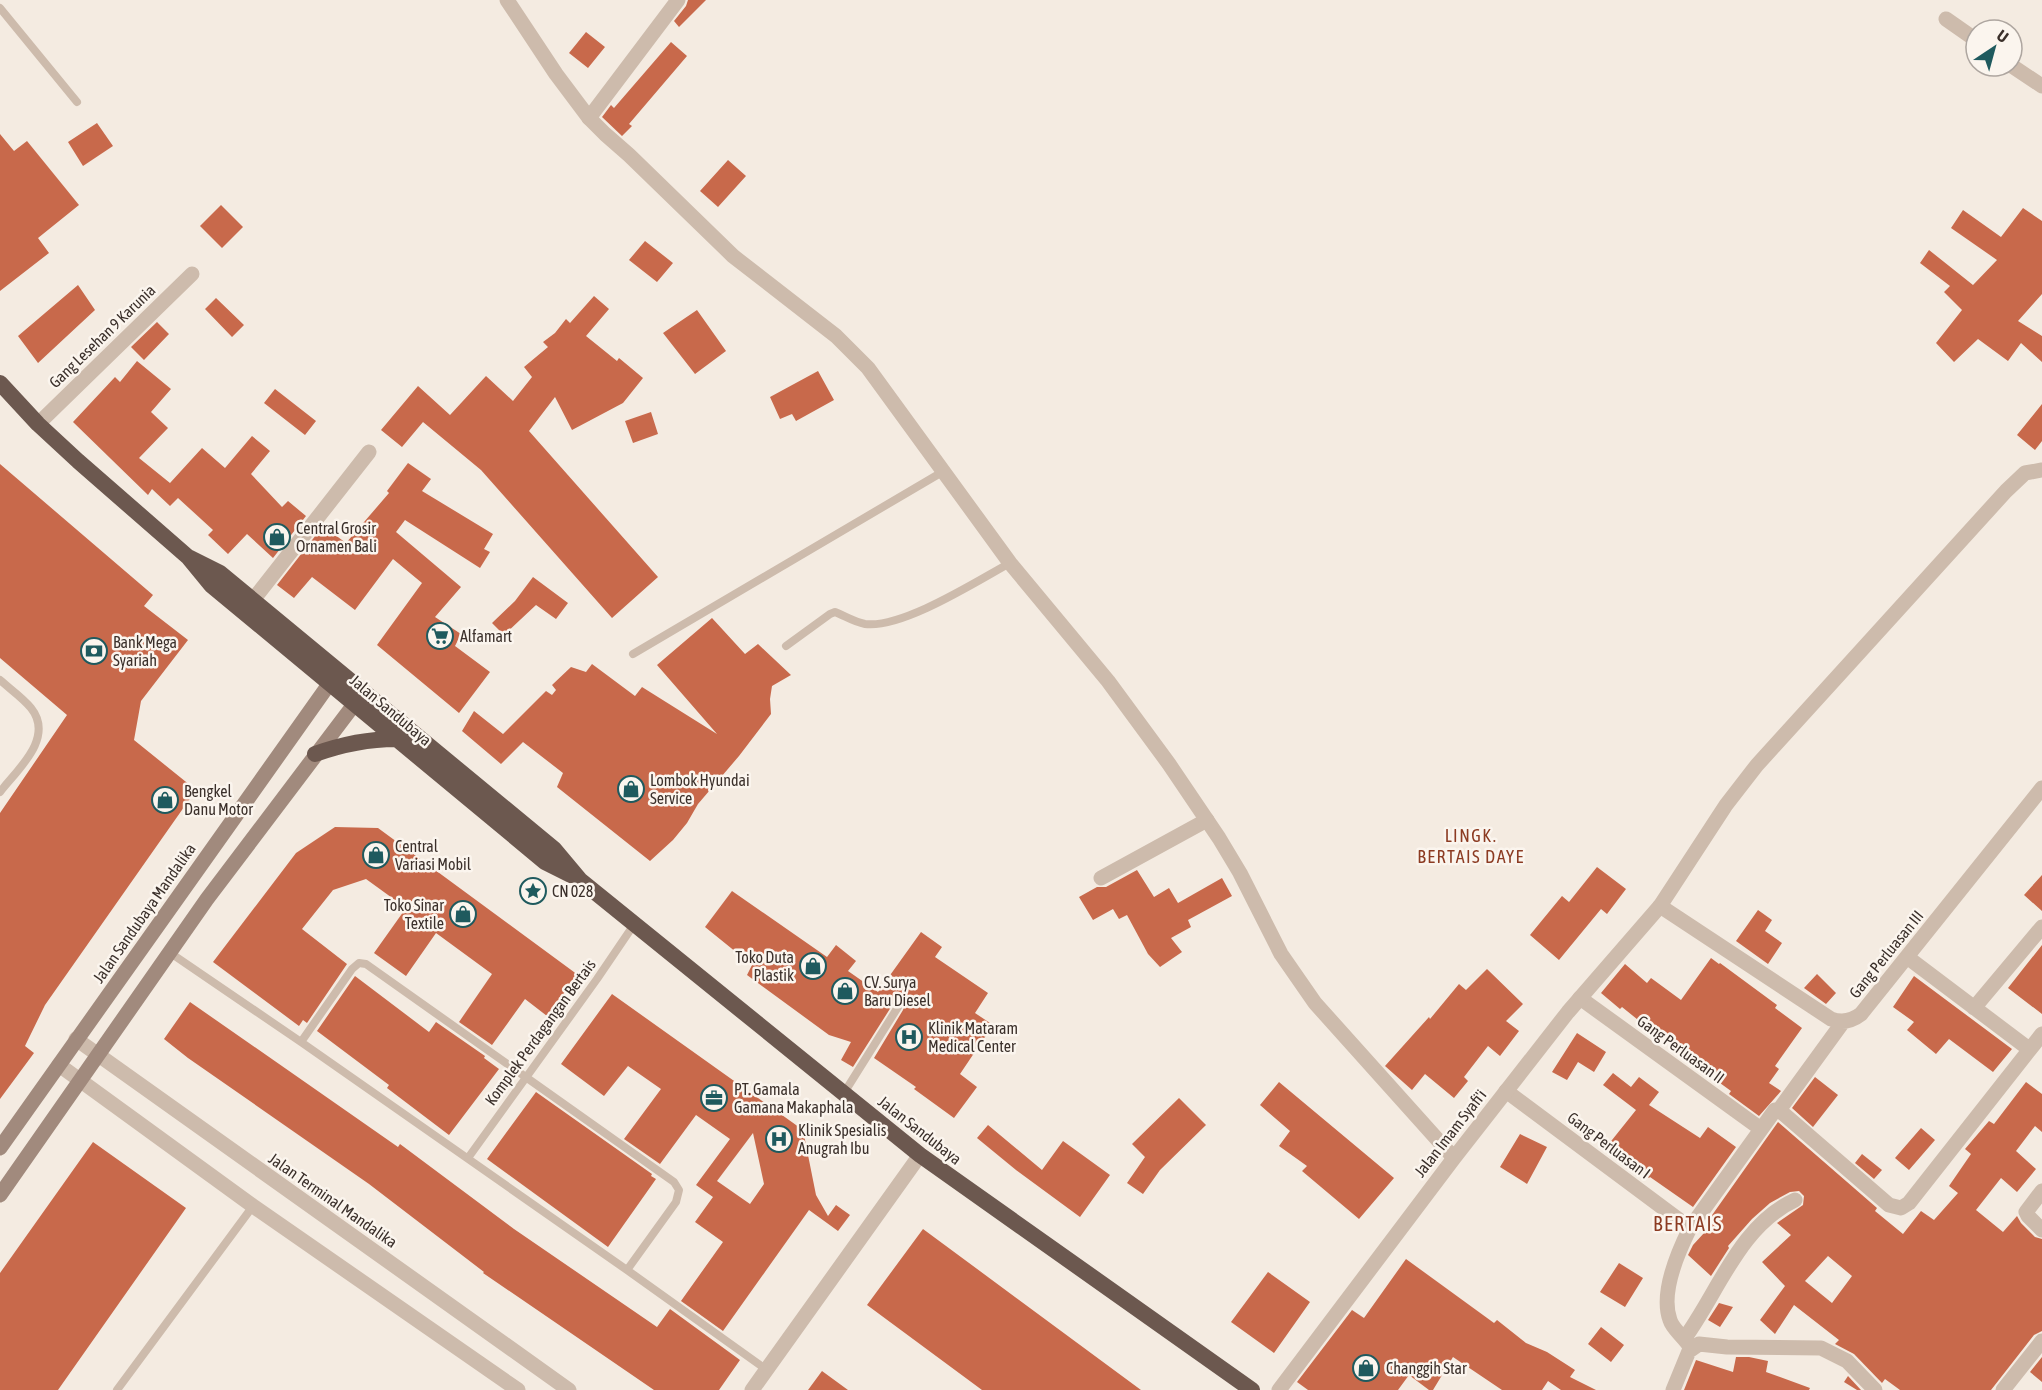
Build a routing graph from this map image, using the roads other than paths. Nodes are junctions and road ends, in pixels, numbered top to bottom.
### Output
1 (507, 0) edge
2 (678, 0) edge
3 (0, 8) edge
4 (1946, 19) dead end
5 (1964, 32) edge
6 (2024, 74) edge
7 (2042, 86) edge
8 (77, 102) dead end
9 (589, 118) junction
10 (192, 274) dead end
11 (0, 383) edge
12 (38, 424) junction
13 (369, 452) dead end
14 (2042, 470) edge
15 (944, 471) junction
16 (188, 557) junction
17 (1010, 563) junction
18 (253, 600) junction
19 (786, 646) dead end
20 (633, 654) dead end
21 (334, 677) junction
22 (0, 680) edge
23 (359, 697) junction
24 (396, 739) junction
25 (315, 754) junction
26 (2042, 788) edge
27 (0, 792) edge
28 (1207, 820) junction
29 (1101, 878) dead end
30 (580, 880) junction
31 (1660, 906) junction
32 (635, 924) junction
33 (2042, 927) edge
34 (170, 952) junction
35 (1907, 957) junction
36 (1580, 998) junction
37 (898, 1007) dead end
38 (1974, 1008) junction
39 (1843, 1022) junction
40 (2042, 1034) edge
41 (76, 1039) junction
42 (301, 1042) junction
43 (2029, 1049) junction
44 (98, 1054) junction
45 (59, 1065) junction
46 (525, 1076) junction
47 (80, 1080) junction
48 (1506, 1091) junction
49 (844, 1093) junction
50 (1779, 1110) junction
51 (1761, 1129) junction
52 (0, 1148) edge
53 (920, 1155) junction
54 (468, 1158) junction
55 (1454, 1158) junction
56 (2042, 1191) edge
57 (0, 1195) edge
58 (1795, 1200) dead end
59 (253, 1206) junction
60 (1690, 1228) junction
61 (2042, 1230) edge
62 (627, 1270) junction
63 (2042, 1341) edge
64 (1693, 1344) junction
65 (767, 1370) junction
66 (117, 1390) edge
67 (518, 1390) edge
68 (569, 1390) edge
69 (752, 1390) edge
70 (1252, 1390) edge
71 (1279, 1390) edge
72 (1673, 1390) edge
73 (1875, 1390) edge
74 (2003, 1390) edge

1 - 9 street
2 - 9 street
3 - 8 lane
4 - 5 street
6 - 7 street
9 - 15 street
10 - 12 street, Gang Lesehan 9 Karunia
11 - 12 highway, Jalan Sandubaya
12 - 16 highway, Jalan Sandubaya
13 - 18 street
14 - 31 street, Jalan Imam Syafi'i
15 - 17 street
15 - 20 lane
16 - 18 highway, Jalan Sandubaya
16 - 21 highway, Jalan Sandubaya
17 - 19 lane
17 - 28 street
18 - 21 highway, Jalan Sandubaya
21 - 23 highway, Jalan Sandubaya
21 - 41 main road, Jalan Sandubaya Mandalika
22 - 27 lane
23 - 24 highway, Jalan Sandubaya
23 - 25 main road
23 - 30 highway, Jalan Sandubaya
24 - 25 highway
24 - 30 highway, Jalan Sandubaya
25 - 34 main road
26 - 35 street, Gang Perluasan III
28 - 29 street
28 - 55 street
30 - 32 highway, Jalan Sandubaya
31 - 36 street, Jalan Imam Syafi'i
31 - 39 street
32 - 46 lane, Komplek Perdagangan Bertais
32 - 49 highway, Jalan Sandubaya
33 - 38 street
34 - 42 lane
34 - 44 main road
35 - 38 street
35 - 39 street, Gang Perluasan III
36 - 48 street, Jalan Imam Syafi'i
36 - 51 street, Gang Perluasan II
37 - 49 lane
38 - 43 street
39 - 50 street
40 - 43 street
41 - 44 street, Jalan Terminal Mandalika
41 - 45 main road, Jalan Sandubaya Mandalika
42 - 46 lane
42 - 54 lane
43 - 50 street
44 - 47 main road
44 - 68 street, Jalan Terminal Mandalika
45 - 47 street
45 - 52 main road, Jalan Sandubaya Mandalika
46 - 54 lane, Komplek Perdagangan Bertais
46 - 62 lane
47 - 57 main road
47 - 59 street
48 - 55 street, Jalan Imam Syafi'i
48 - 60 street, Gang Perluasan I
49 - 53 highway, Jalan Sandubaya
50 - 51 street
51 - 60 street
53 - 65 street
53 - 70 highway, Jalan Sandubaya
54 - 62 lane
55 - 71 street, Jalan Imam Syafi'i
56 - 61 street
58 - 64 street
59 - 66 lane
59 - 67 street
60 - 64 street
62 - 65 lane
63 - 74 street
64 - 72 street
64 - 73 street
65 - 69 street

